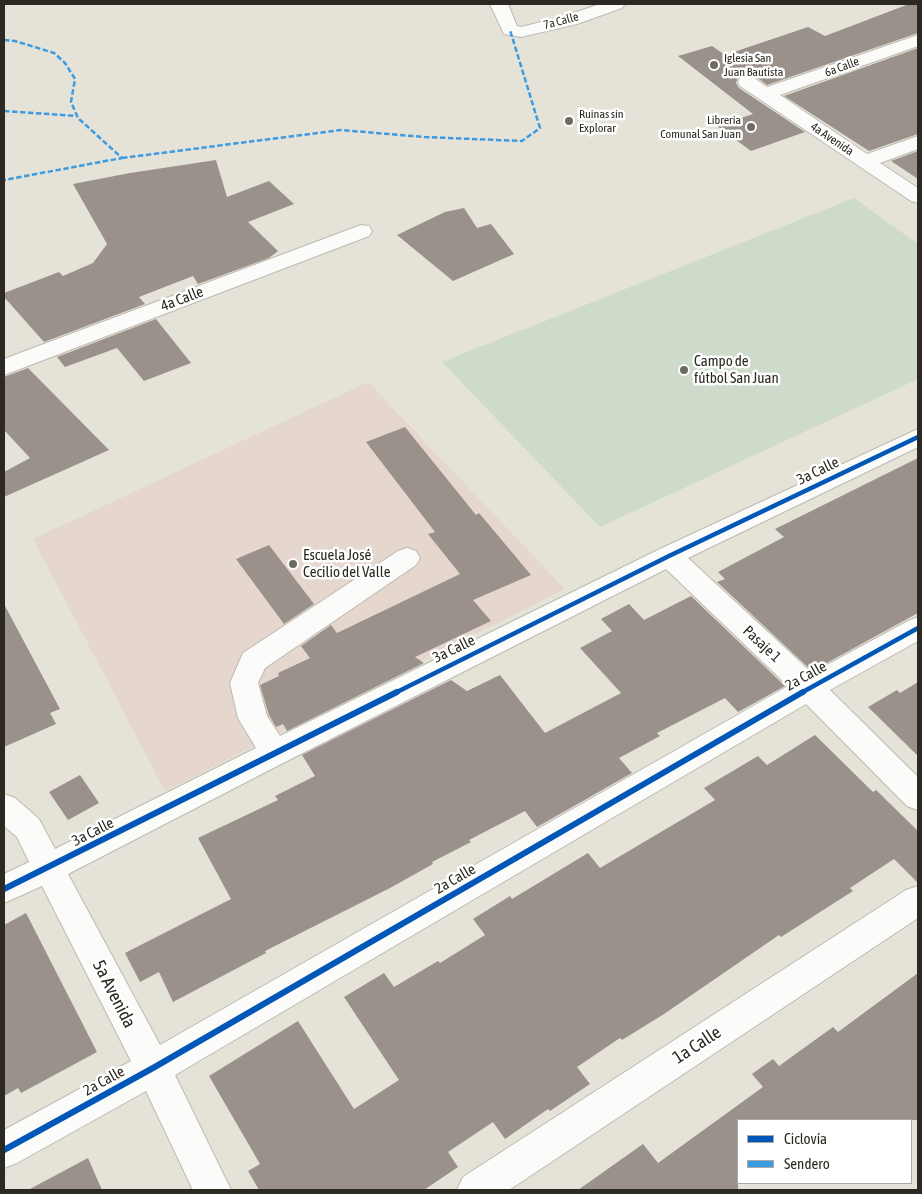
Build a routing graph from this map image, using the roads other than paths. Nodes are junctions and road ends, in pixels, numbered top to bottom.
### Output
1 (499, 4) edge
2 (616, 4) edge
3 (918, 40) edge
4 (747, 82) dead end
5 (766, 94) junction
6 (918, 142) edge
7 (866, 162) junction
8 (918, 196) edge
9 (361, 231) dead end
10 (4, 367) edge
11 (918, 436) edge
12 (669, 556) junction
13 (407, 558) dead end
14 (918, 628) edge
15 (809, 688) junction
16 (274, 753) junction
17 (918, 796) edge
18 (4, 807) edge
19 (49, 868) junction
20 (4, 888) edge
21 (918, 900) edge
22 (153, 1068) junction
23 (4, 1150) edge
24 (212, 1190) edge
25 (476, 1190) edge

1 - 2 street, 7a Calle
3 - 5 street, 6a Calle
4 - 5 street, 4a Avenida
5 - 7 street, 4a Avenida
6 - 7 street
7 - 8 street, 4a Avenida
9 - 10 street, 4a Calle
11 - 12 street, 3a Calle
12 - 15 street, Pasaje 1
12 - 16 street, 3a Calle
13 - 16 street
14 - 15 street, 2a Calle
15 - 17 street, Pasaje 1
15 - 22 street, 2a Calle
16 - 19 street, 3a Calle
18 - 19 street, 5a Avenida
19 - 20 street, 3a Calle
19 - 22 street, 5a Avenida
21 - 25 street, 1a Calle
22 - 23 street, 2a Calle
22 - 24 street, 5a Avenida

